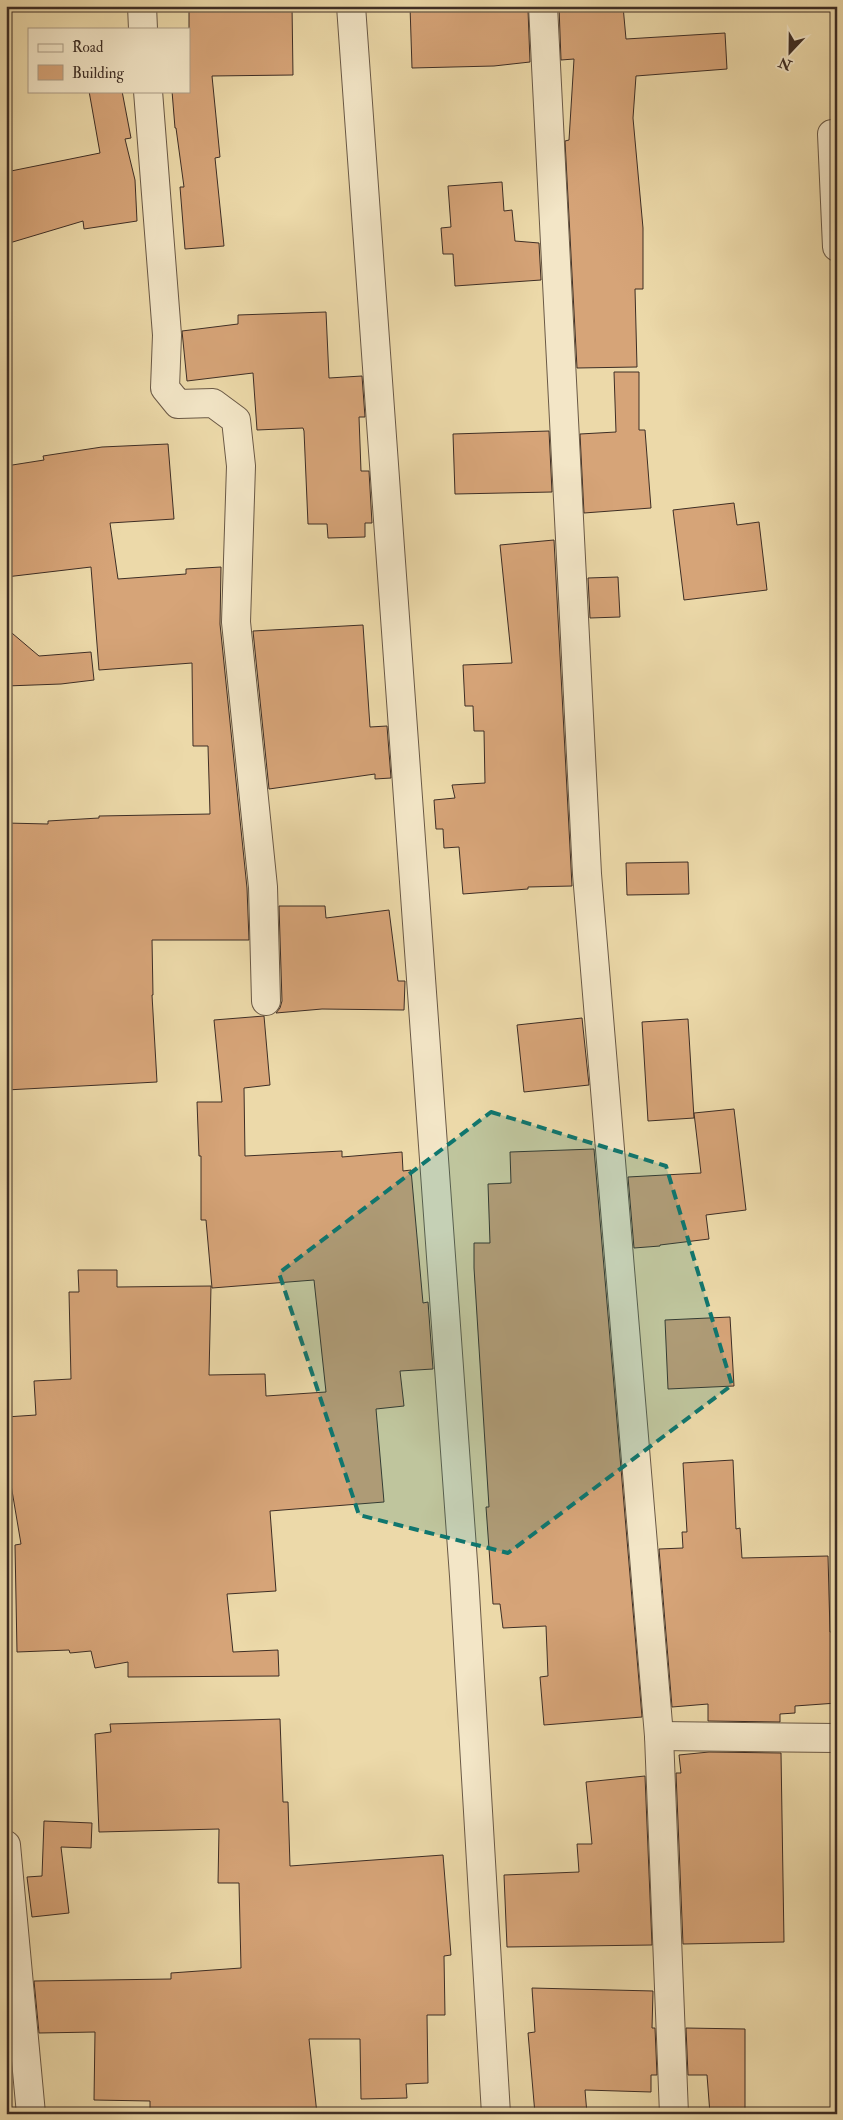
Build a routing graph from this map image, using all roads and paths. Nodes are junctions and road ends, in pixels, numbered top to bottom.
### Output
1 (142, 6) edge
2 (351, 6) edge
3 (543, 6) edge
4 (143, 28) edge
5 (148, 92) edge
6 (832, 134) dead end
7 (837, 247) edge
8 (266, 1001) dead end
9 (659, 1736) junction
10 (837, 1738) edge
11 (6, 1845) edge
12 (31, 2114) edge
13 (496, 2114) edge
14 (674, 2114) edge

1 - 4 street
2 - 13 street
3 - 9 street
5 - 8 street
6 - 7 street
9 - 10 street
9 - 14 street
11 - 12 street

